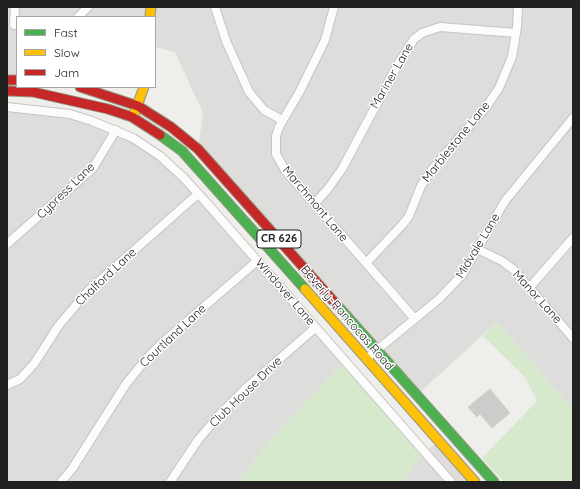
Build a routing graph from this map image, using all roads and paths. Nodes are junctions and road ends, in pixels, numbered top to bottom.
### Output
1 (15, 7) edge
2 (88, 7) edge
3 (215, 7) edge
4 (334, 7) edge
5 (518, 7) edge
6 (79, 16) edge
7 (13, 25) edge
8 (516, 33) junction
9 (84, 88) edge
10 (144, 88) edge
11 (7, 91) edge
12 (138, 106) junction
13 (7, 107) edge
14 (132, 117) junction
15 (573, 118) edge
16 (282, 120) junction
17 (116, 130) junction
18 (198, 194) junction
19 (315, 203) junction
20 (242, 217) junction
21 (229, 228) junction
22 (573, 238) edge
23 (7, 244) edge
24 (477, 249) junction
25 (296, 258) junction
26 (258, 261) junction
27 (366, 263) junction
28 (530, 287) junction
29 (414, 318) junction
30 (315, 328) junction
31 (573, 338) edge
32 (376, 349) junction
33 (366, 358) junction
34 (7, 385) edge
35 (61, 482) edge
36 (170, 482) edge
37 (451, 482) edge
38 (475, 482) edge
39 (494, 482) edge

1 - 7 street
2 - 6 street
3 - 16 street
4 - 16 street, Marchmont Lane
5 - 8 street, Marblestone Lane
8 - 19 street, Mariner Lane
8 - 27 street, Marblestone Lane
9 - 12 main road, Beverly-Rancocas Road / CR 626
10 - 12 main road
11 - 14 main road, Beverly-Rancocas Road / CR 626
12 - 14 main road
12 - 25 main road, Beverly-Rancocas Road / CR 626
13 - 17 street, Windover Lane
14 - 20 main road, Beverly-Rancocas Road / CR 626
15 - 24 street, Midvale Lane
16 - 19 street, Marchmont Lane
17 - 18 street, Windover Lane
17 - 23 street, Cypress Lane
18 - 21 street, Windover Lane
18 - 34 street, Chalford Lane
19 - 27 street, Marchmont Lane
20 - 21 street
20 - 25 main road
20 - 33 main road, Beverly-Rancocas Road / CR 626
21 - 26 street, Windover Lane
22 - 28 street
24 - 28 street, Manor Lane
24 - 29 street, Midvale Lane
25 - 32 main road, Beverly-Rancocas Road / CR 626
26 - 30 street, Windover Lane
26 - 35 street, Courtland Lane
27 - 29 street, Marchmont Lane
28 - 31 street, Manor Lane
29 - 32 street, Midvale Lane
30 - 36 street, Club House Drive
30 - 37 street, Windover Lane
32 - 33 street, Midvale Lane
32 - 39 main road, Beverly-Rancocas Road / CR 626
33 - 38 main road, Beverly-Rancocas Road / CR 626

